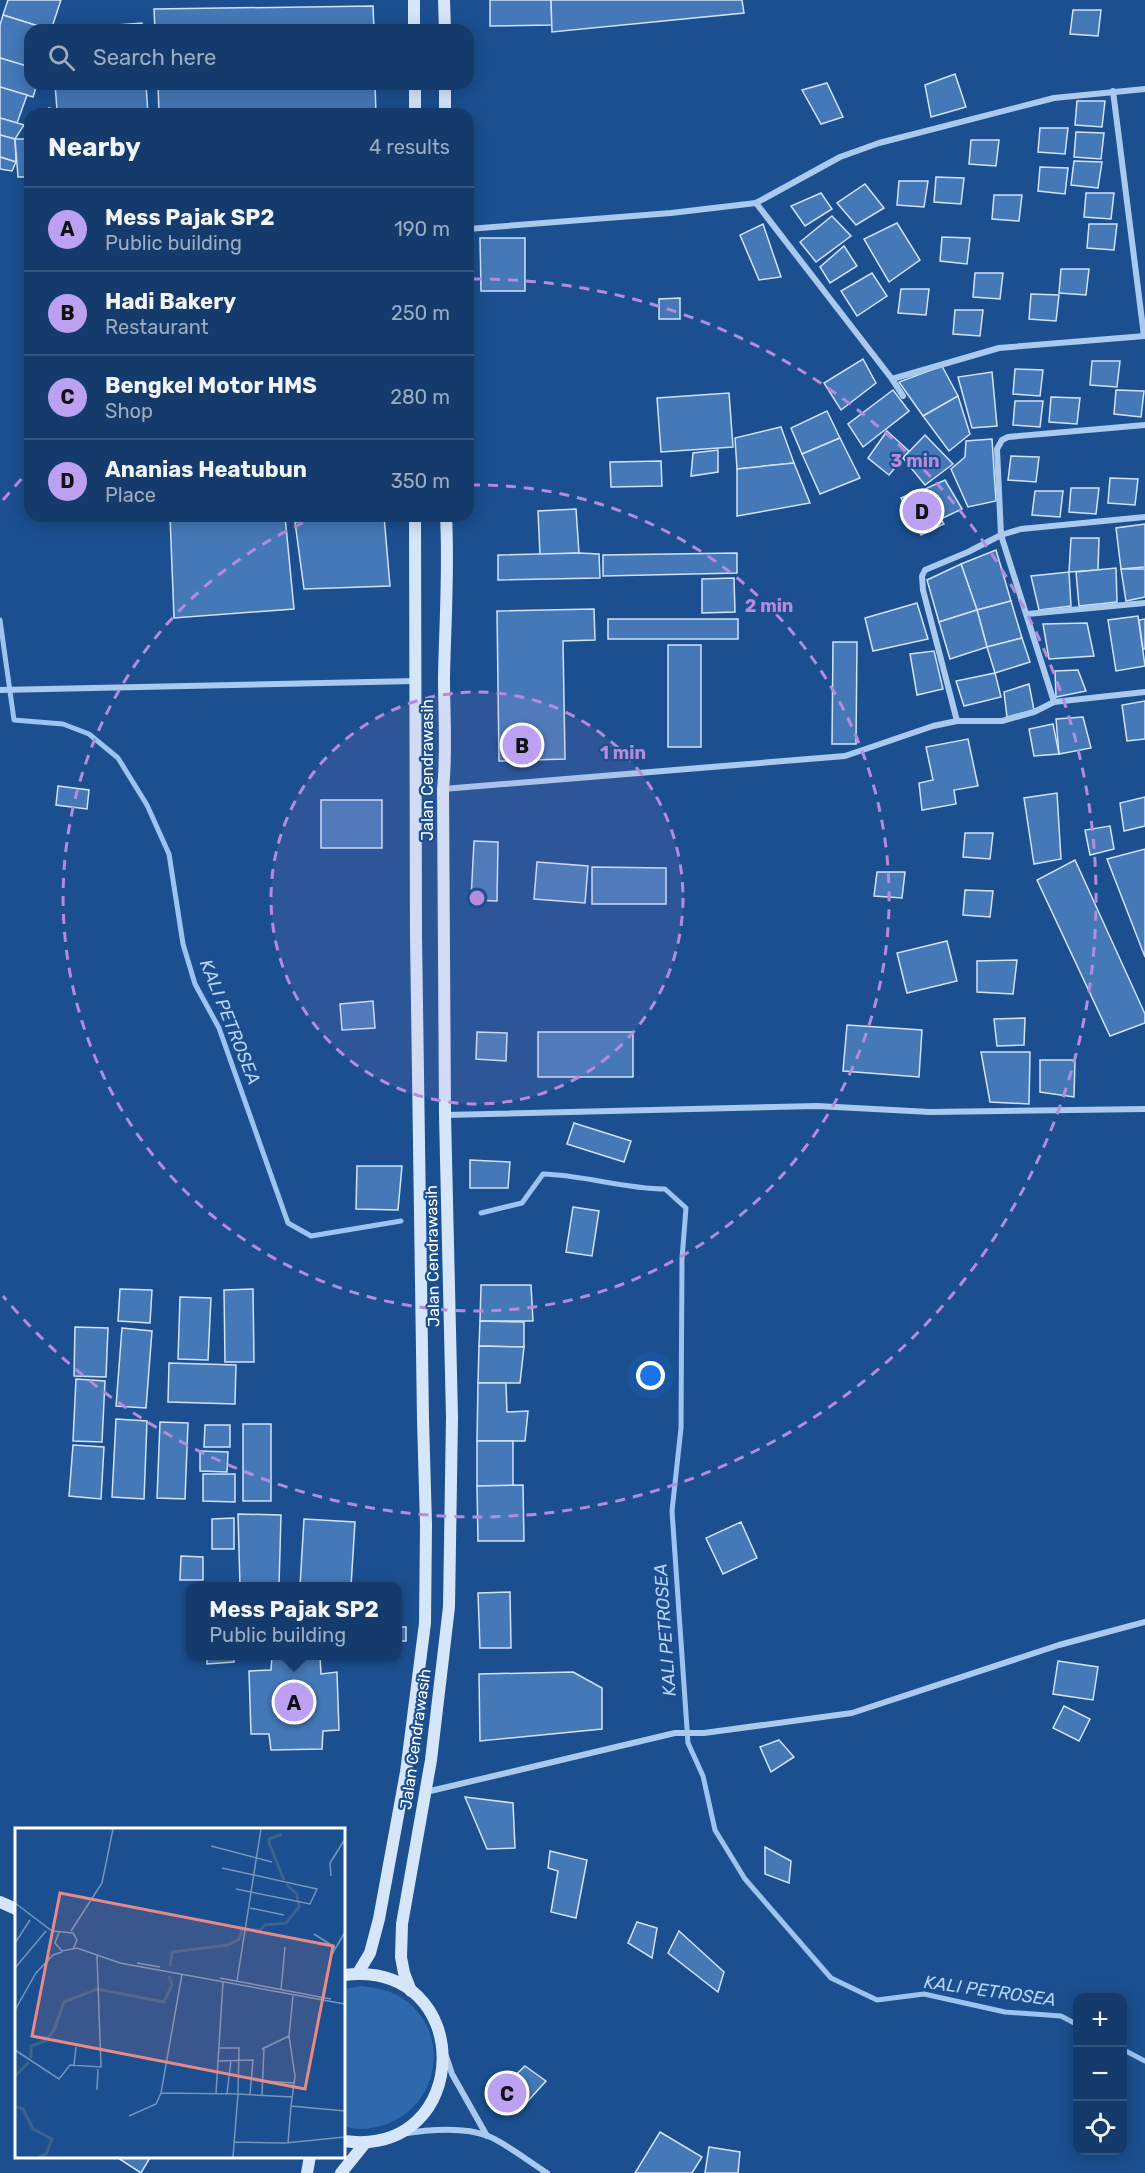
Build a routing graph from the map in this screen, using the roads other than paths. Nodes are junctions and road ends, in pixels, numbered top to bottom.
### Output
1 (414, 0) edge
2 (444, 0) edge
3 (414, 24) edge
4 (444, 24) edge
5 (1145, 89) edge
6 (415, 90) edge
7 (445, 90) edge
8 (1113, 91) junction
9 (415, 108) edge
10 (445, 108) edge
11 (756, 203) junction
12 (474, 229) edge
13 (1144, 336) edge
14 (892, 379) junction
15 (903, 396) dead end
16 (1145, 425) edge
17 (1145, 516) edge
18 (415, 522) edge
19 (446, 522) edge
20 (1000, 535) junction
21 (1145, 603) edge
22 (1027, 614) junction
23 (415, 681) junction
24 (0, 690) edge
25 (1145, 692) edge
26 (1054, 702) junction
27 (957, 721) junction
28 (443, 789) junction
29 (1145, 1109) edge
30 (446, 1115) junction
31 (1145, 1622) edge
32 (425, 1792) junction
33 (0, 1902) edge
34 (15, 1909) edge
35 (358, 1973) junction
36 (345, 1975) edge
37 (411, 1991) junction
38 (443, 2047) junction
39 (395, 2135) junction
40 (487, 2136) junction
41 (345, 2141) edge
42 (366, 2142) junction
43 (310, 2158) edge
44 (307, 2173) edge
45 (341, 2173) edge
46 (547, 2173) edge

1 - 3 main road
2 - 4 main road
5 - 8 street
6 - 9 main road
7 - 10 main road
8 - 11 street
8 - 13 street
11 - 12 street
11 - 14 street
13 - 14 street
14 - 15 street
16 - 20 street
17 - 20 street
18 - 23 main road, Jalan Cendrawasih
19 - 28 main road, Jalan Cendrawasih
20 - 22 street
20 - 27 street
21 - 22 street
22 - 26 street
23 - 24 street
23 - 35 main road, Jalan Cendrawasih
25 - 26 street
26 - 27 street
27 - 28 street
28 - 30 main road, Jalan Cendrawasih
29 - 30 street
30 - 32 main road, Jalan Cendrawasih
31 - 32 street
32 - 37 main road, Jalan Cendrawasih
33 - 34 main road
35 - 36 main road, Jalan Cendrawasih
35 - 37 main road, Jalan Cendrawasih
37 - 38 main road, Jalan Cendrawasih
38 - 39 main road, Jalan Cendrawasih
38 - 40 street
39 - 40 street
39 - 42 main road, Jalan Cendrawasih
40 - 46 street
41 - 42 main road, Jalan Cendrawasih
42 - 45 main road
43 - 44 main road

